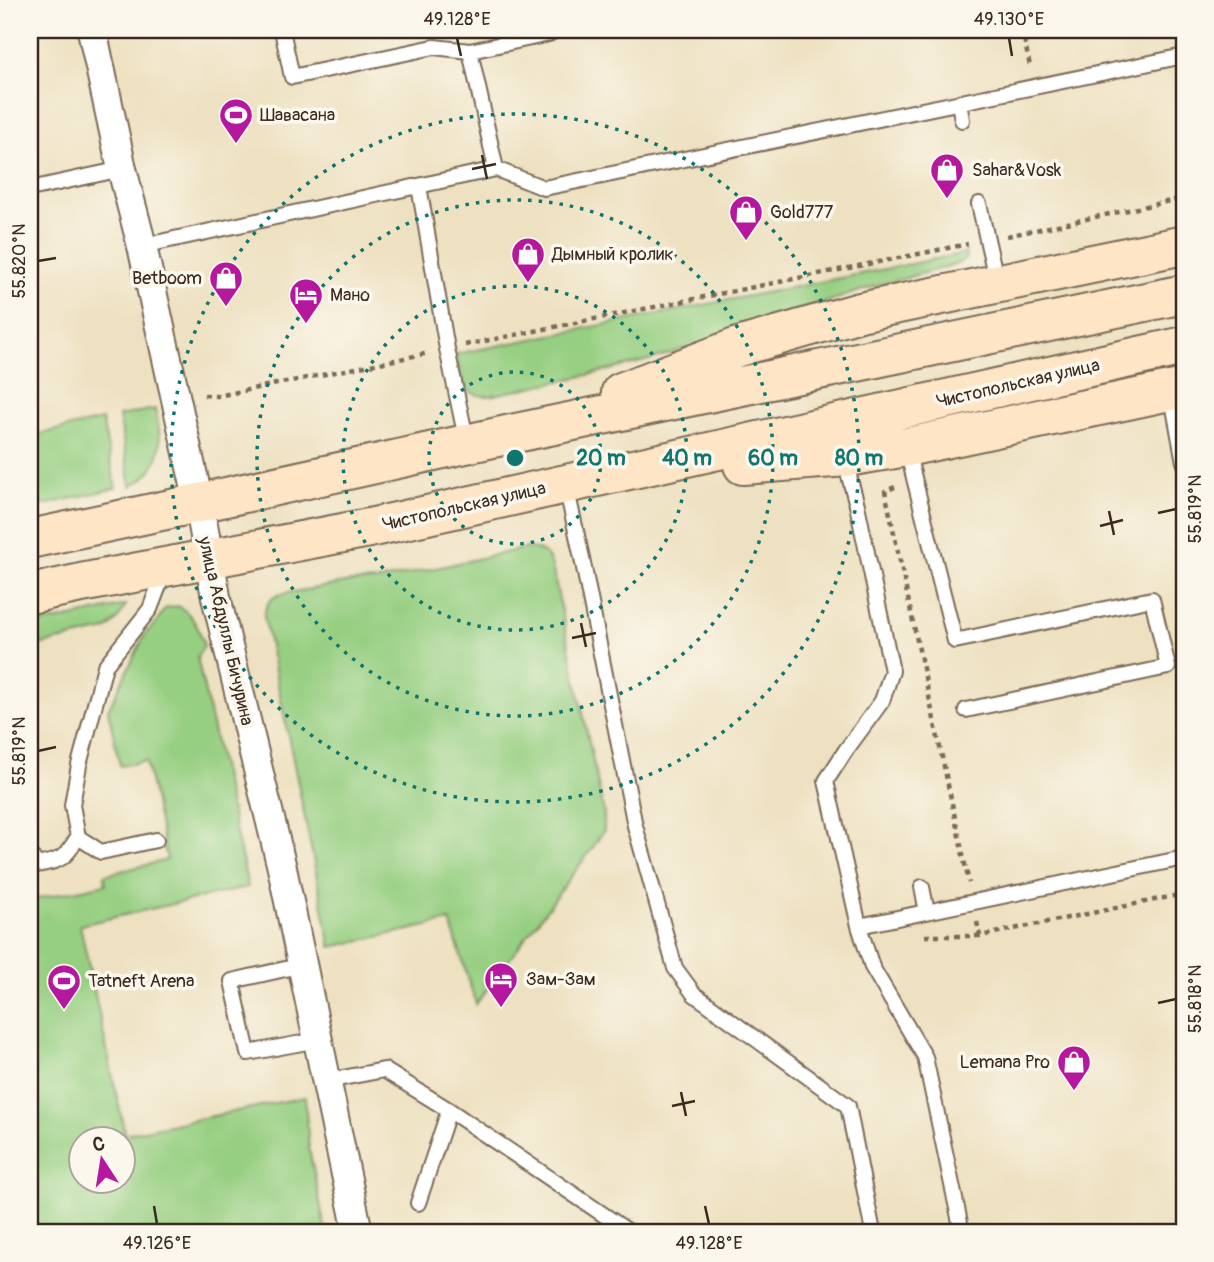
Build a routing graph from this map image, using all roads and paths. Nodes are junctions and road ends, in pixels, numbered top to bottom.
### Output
1 (92, 30) edge
2 (282, 30) edge
3 (556, 30) edge
4 (1022, 30) edge
5 (470, 51) junction
6 (1184, 57) edge
7 (1034, 88) junction
8 (958, 103) junction
9 (962, 120) dead end
10 (122, 169) junction
11 (496, 169) junction
12 (419, 186) junction
13 (30, 189) edge
14 (1184, 198) edge
15 (979, 204) dead end
16 (986, 240) junction
17 (1184, 245) edge
18 (142, 246) junction
19 (997, 284) junction
20 (1184, 294) edge
21 (1184, 346) edge
22 (447, 349) junction
23 (1177, 389) edge
24 (196, 394) dead end
25 (511, 434) junction
26 (467, 444) junction
27 (907, 447) junction
28 (847, 457) junction
29 (1184, 462) edge
30 (581, 481) junction
31 (885, 491) dead end
32 (199, 503) junction
33 (41, 531) edge
34 (209, 558) junction
35 (166, 567) junction
36 (30, 594) edge
37 (966, 710) dead end
38 (78, 837) junction
39 (156, 840) dead end
40 (30, 855) edge
41 (1184, 858) edge
42 (922, 887) dead end
43 (1184, 894) edge
44 (973, 903) junction
45 (927, 912) junction
46 (859, 926) junction
47 (303, 965) junction
48 (318, 1040) junction
49 (327, 1081) junction
50 (449, 1110) junction
51 (418, 1203) dead end
52 (358, 1232) edge
53 (629, 1232) edge
54 (873, 1232) edge
55 (962, 1232) edge

1 - 10 street, улица Абдуллы Бичурина
2 - 5 lane
3 - 5 lane
4 - 7 path
5 - 11 lane
6 - 7 lane
7 - 8 lane
8 - 9 lane
8 - 11 lane
10 - 13 lane
10 - 18 street, улица Абдуллы Бичурина
11 - 12 lane
12 - 18 lane
12 - 22 lane
14 - 16 path
15 - 16 lane
16 - 19 lane
16 - 22 path
17 - 19 main road
18 - 32 street, улица Абдуллы Бичурина
19 - 25 main road
20 - 25 main road
21 - 30 main road, Чистопольская улица
22 - 24 path
22 - 26 lane
23 - 27 main road
23 - 29 lane
25 - 26 main road
26 - 32 main road
27 - 28 main road
27 - 37 lane
28 - 30 main road
28 - 46 lane
30 - 34 main road, Чистопольская улица
30 - 54 lane
31 - 44 path
32 - 33 main road
32 - 34 street, улица Абдуллы Бичурина
34 - 35 main road, Чистопольская улица
34 - 47 street, улица Абдуллы Бичурина
35 - 36 main road, Чистопольская улица
35 - 38 lane
38 - 39 lane
38 - 40 lane
41 - 44 lane
42 - 45 lane
43 - 44 path
44 - 45 lane
45 - 46 lane
46 - 55 lane
47 - 48 street, улица Абдуллы Бичурина
47 - 48 lane
48 - 49 street, улица Абдуллы Бичурина
49 - 50 lane
49 - 52 street, улица Абдуллы Бичурина
50 - 51 lane
50 - 53 lane

